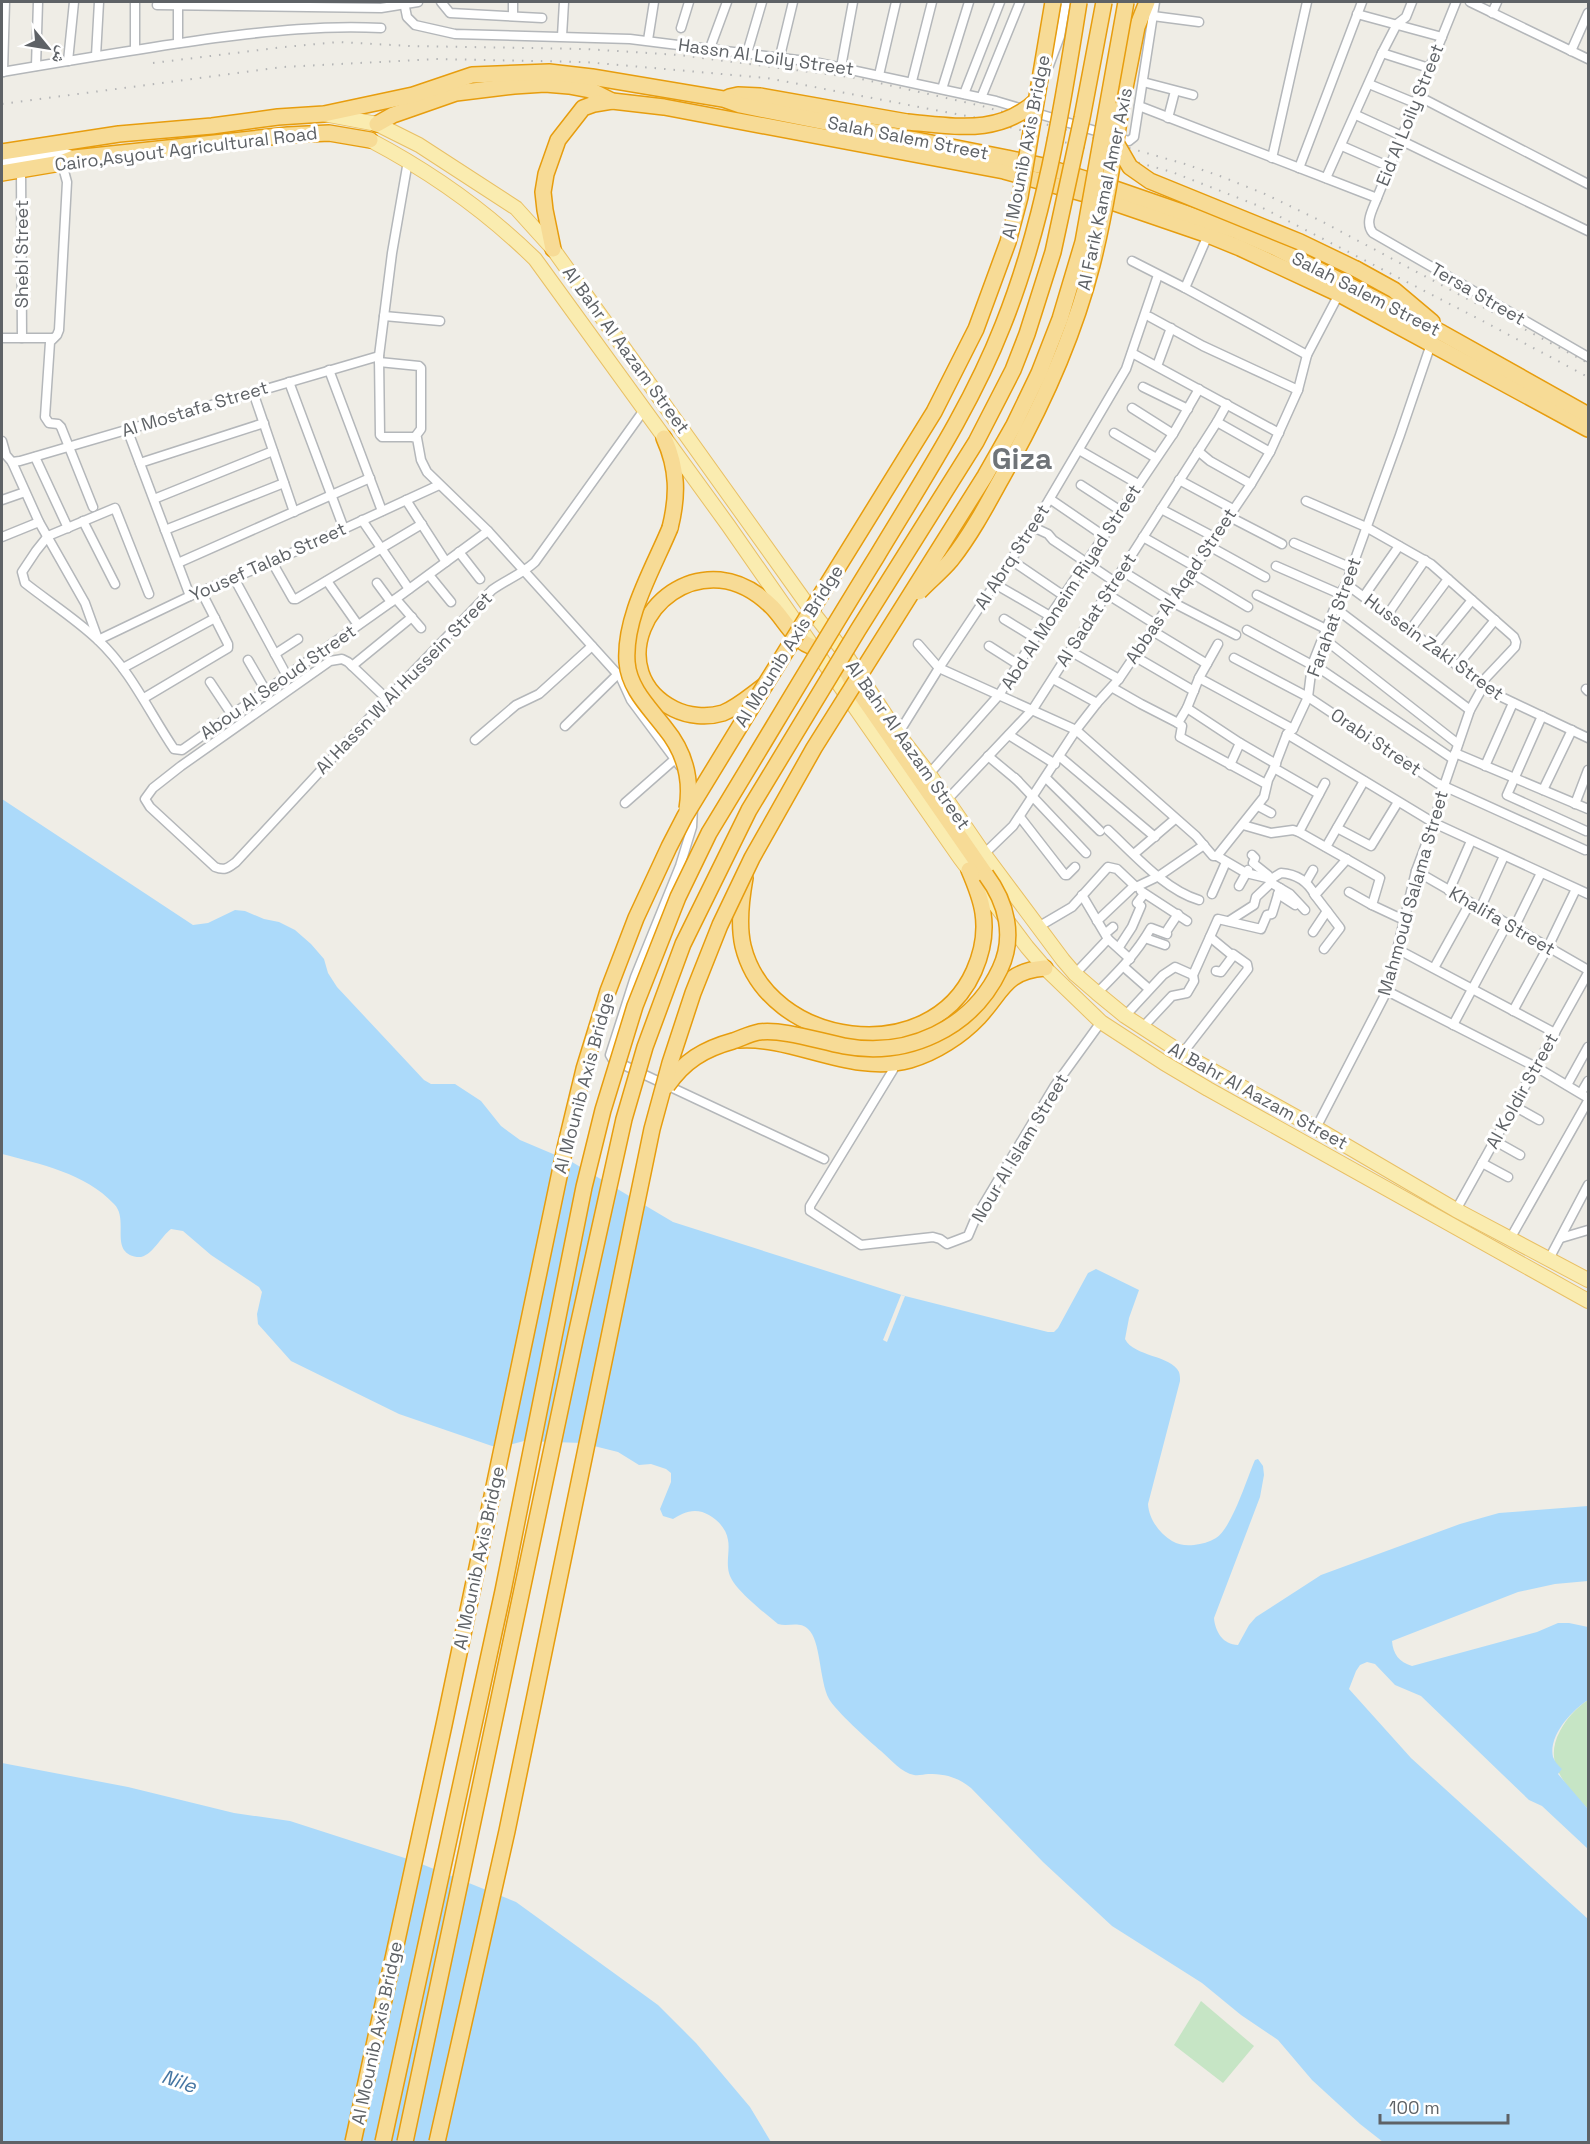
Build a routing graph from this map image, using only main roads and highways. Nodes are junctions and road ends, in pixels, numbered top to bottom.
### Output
1 (1053, 2) edge
2 (1079, 2) edge
3 (1104, 2) edge
4 (1126, 2) edge
5 (1150, 9) edge
6 (627, 83) junction
7 (723, 99) junction
8 (1037, 100) junction
9 (619, 101) junction
10 (324, 114) junction
11 (1106, 117) junction
12 (377, 124) junction
13 (370, 140) joint
14 (2, 152) edge
15 (65, 158) junction
16 (2, 160) edge
17 (1005, 165) junction
18 (2, 173) edge
19 (516, 208) junction
20 (499, 224) junction
21 (541, 235) junction
22 (1244, 241) junction
23 (553, 249) junction
24 (526, 250) junction
25 (1442, 333) junction
26 (1588, 415) edge
27 (1588, 429) edge
28 (664, 438) junction
29 (744, 514) junction
30 (728, 525) junction
31 (760, 538) junction
32 (744, 550) junction
33 (898, 614) junction
34 (814, 646) junction
35 (844, 652) junction
36 (765, 685) junction
37 (685, 816) junction
38 (752, 858) junction
39 (969, 870) junction
40 (1045, 968) junction
41 (735, 1040) junction
42 (660, 1099) junction
43 (1588, 1280) edge
44 (1588, 1301) edge
45 (353, 2142) edge
46 (383, 2142) edge
47 (405, 2142) edge
48 (438, 2142) edge

1 - 8 highway, Al Mounib Axis Bridge, bridge
2 - 46 highway, Al Mounib Axis Bridge, bridge
3 - 47 highway, bridge
4 - 11 highway, bridge
5 - 33 highway, Al Farik Kamal Amer Axis, bridge
6 - 7 highway, Salah Salem Street
6 - 9 highway
6 - 10 highway, Salah Salem Street
7 - 8 highway, bridge
7 - 17 highway, Salah Salem Street
8 - 36 highway, Al Mounib Axis Bridge, bridge
9 - 12 highway, Salah Salem Street
9 - 17 highway, Salah Salem Street
9 - 23 highway
10 - 12 main road, Al Bahr Al Aazam Street
10 - 14 highway, Cairo,Asyout Agricultural Road
11 - 25 highway, bridge
11 - 33 highway, bridge
12 - 19 main road, Al Bahr Al Aazam Street
13 - 15 highway, Cairo,Asyout Agricultural Road
13 - 20 main road, Al Bahr Al Aazam Street
15 - 16 main road
15 - 18 highway, Cairo,Asyout Agricultural Road
17 - 22 highway, Salah Salem Street
17 - 22 highway, Salah Salem Street
19 - 20 main road
19 - 21 main road, Al Bahr Al Aazam Street
20 - 24 main road, Al Bahr Al Aazam Street
21 - 23 main road, Al Bahr Al Aazam Street
21 - 24 main road
22 - 25 highway, Salah Salem Street
22 - 27 highway, Salah Salem Street
23 - 29 main road, Al Bahr Al Aazam Street
24 - 28 main road, Al Bahr Al Aazam Street
25 - 26 highway, Salah Salem Street
28 - 30 main road, Al Bahr Al Aazam Street
28 - 37 highway, bridge
29 - 30 main road
29 - 31 main road, Al Bahr Al Aazam Street
30 - 32 main road, Al Bahr Al Aazam Street
31 - 32 main road
31 - 35 main road, Al Bahr Al Aazam Street
32 - 34 main road, Al Bahr Al Aazam Street
33 - 38 highway, bridge
34 - 36 highway
34 - 39 main road, Al Bahr Al Aazam Street
35 - 41 highway, bridge
35 - 43 main road, Al Bahr Al Aazam Street
36 - 37 highway, Al Mounib Axis Bridge, bridge
37 - 45 highway, Al Mounib Axis Bridge, bridge
38 - 39 highway, bridge
38 - 42 highway, bridge
39 - 40 main road, Al Bahr Al Aazam Street
40 - 41 highway
40 - 44 main road, Al Bahr Al Aazam Street
41 - 42 highway, bridge
42 - 48 highway, bridge

